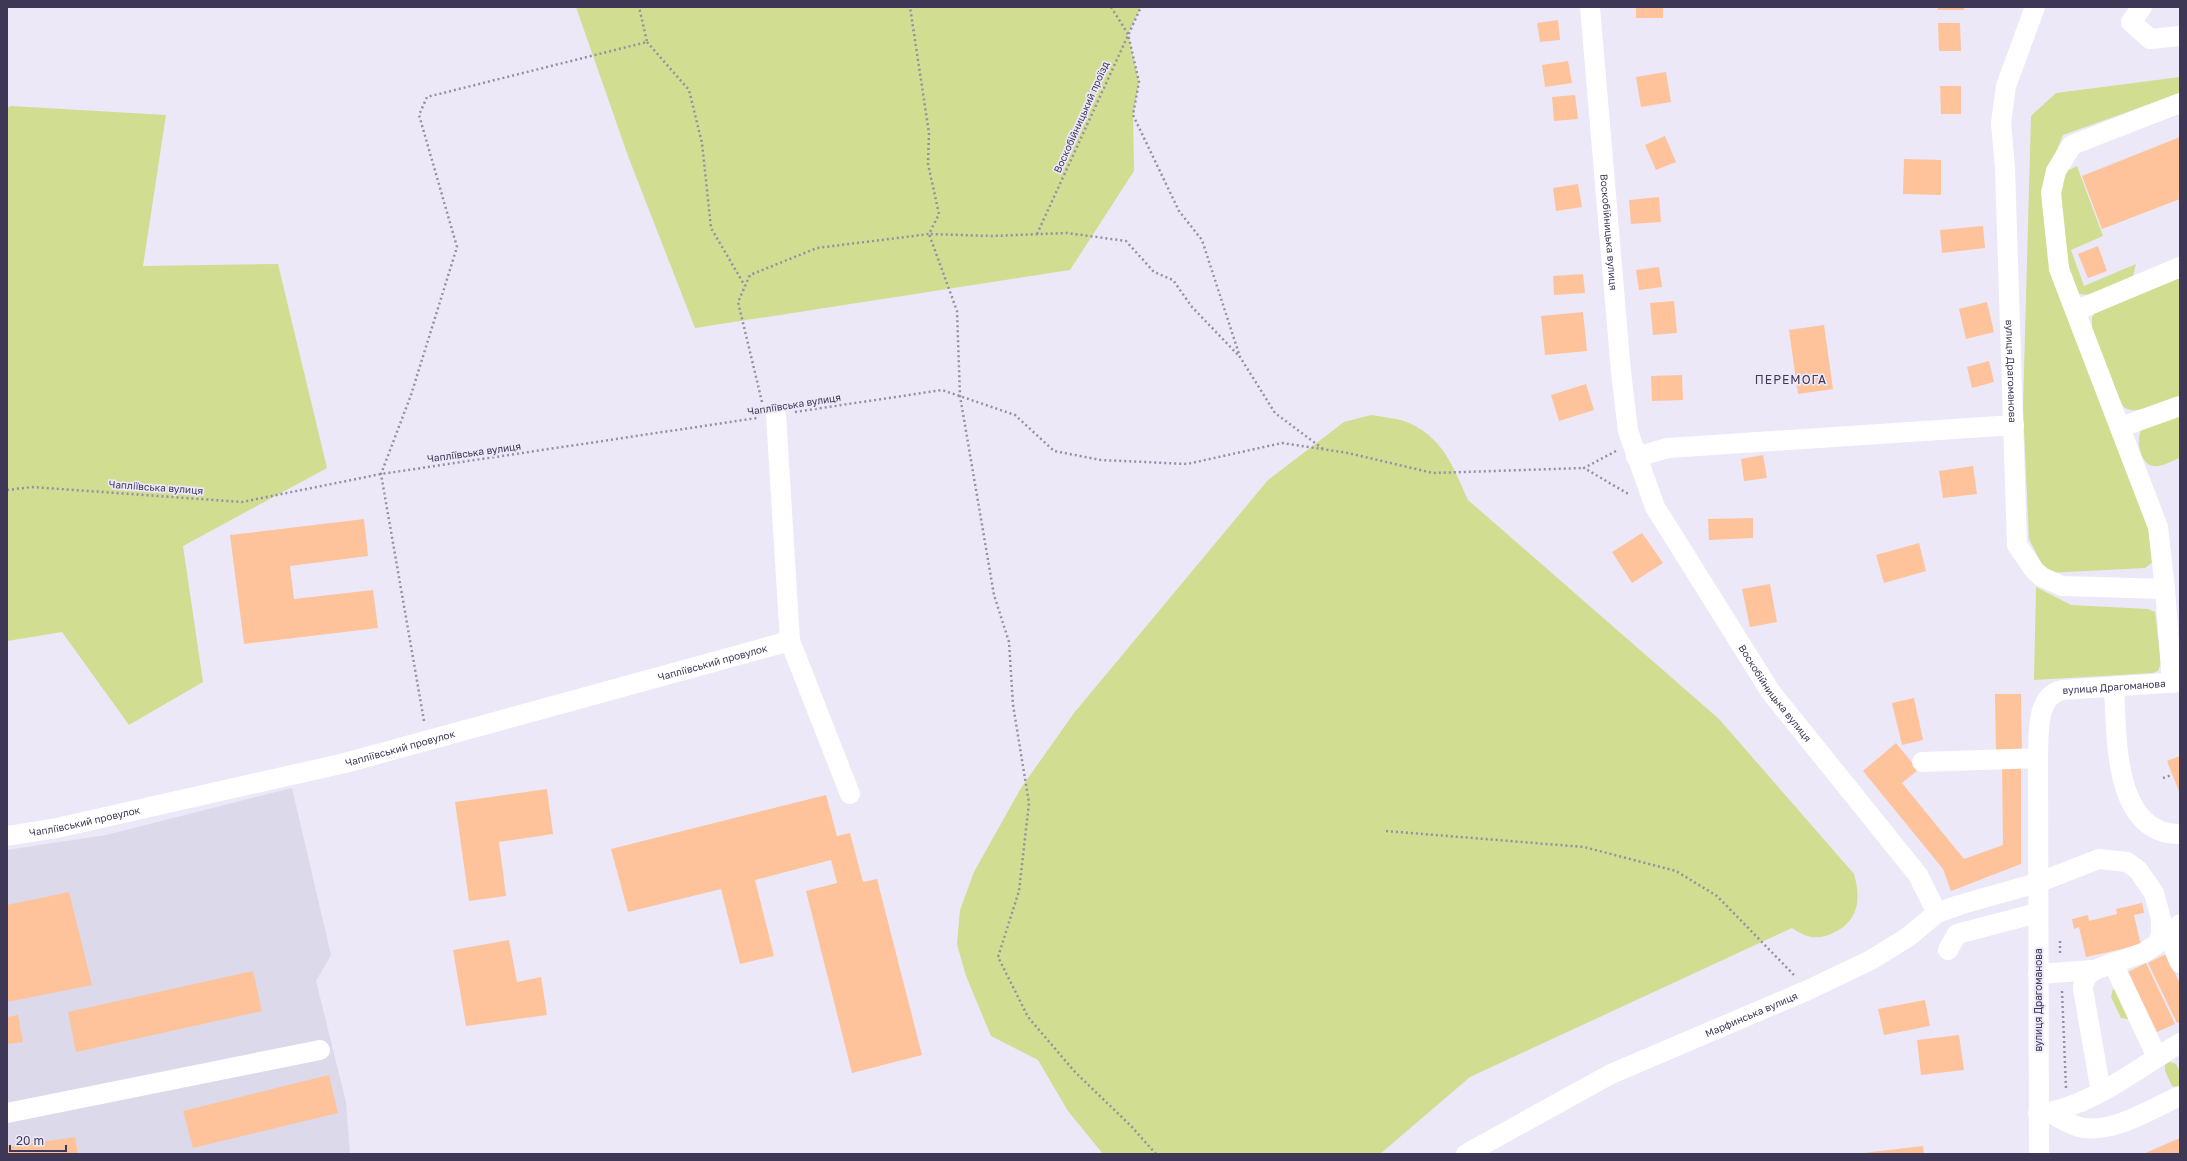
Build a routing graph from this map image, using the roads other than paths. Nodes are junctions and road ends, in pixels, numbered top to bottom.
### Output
1 (1590, 7) edge
2 (2035, 7) edge
3 (2142, 7) edge
4 (2180, 36) edge
5 (2180, 103) edge
6 (2180, 267) edge
7 (2075, 312) junction
8 (2180, 406) edge
9 (771, 416) road end
10 (2014, 425) junction
11 (2121, 427) junction
12 (1634, 450) junction
13 (2165, 589) junction
14 (790, 641) junction
15 (2176, 682) edge
16 (2114, 687) junction
17 (2038, 758) junction
18 (1922, 762) dead end
19 (850, 794) dead end
20 (2171, 833) edge
21 (7, 836) edge
22 (2180, 848) edge
23 (2037, 883) junction
24 (1937, 913) junction
25 (2037, 913) junction
26 (2180, 924) edge
27 (1948, 950) dead end
28 (2113, 963) junction
29 (2180, 963) edge
30 (2093, 970) junction
31 (2038, 974) junction
32 (2180, 1042) edge
33 (320, 1050) dead end
34 (2157, 1057) junction
35 (2101, 1092) junction
36 (2180, 1096) edge
37 (7, 1113) edge
38 (2043, 1113) junction
39 (1466, 1154) edge
40 (2039, 1154) edge

1 - 12 street, Воскобійницька вулиця
2 - 10 street, вулиця Драгоманова
3 - 4 street
5 - 7 street
6 - 7 street
7 - 11 street
8 - 11 street
9 - 14 street
10 - 12 street
10 - 13 street, вулиця Драгоманова
11 - 13 street
12 - 24 street, Воскобійницька вулиця
13 - 15 street, вулиця Драгоманова
14 - 19 street
14 - 21 street, Чапліївський провулок
15 - 16 street, вулиця Драгоманова
16 - 17 street, вулиця Драгоманова
16 - 20 street
17 - 18 street
17 - 23 street, вулиця Драгоманова
20 - 22 street
23 - 24 street, Марфинська вулиця
23 - 25 street, вулиця Драгоманова
23 - 28 street
24 - 39 street, Марфинська вулиця
25 - 27 street
25 - 31 street, вулиця Драгоманова
26 - 29 street
28 - 30 street
28 - 34 street
30 - 31 street
30 - 35 street
31 - 38 street, вулиця Драгоманова
32 - 34 street
33 - 37 street
34 - 35 street
35 - 38 street
36 - 38 street
38 - 40 street, вулиця Драгоманова

